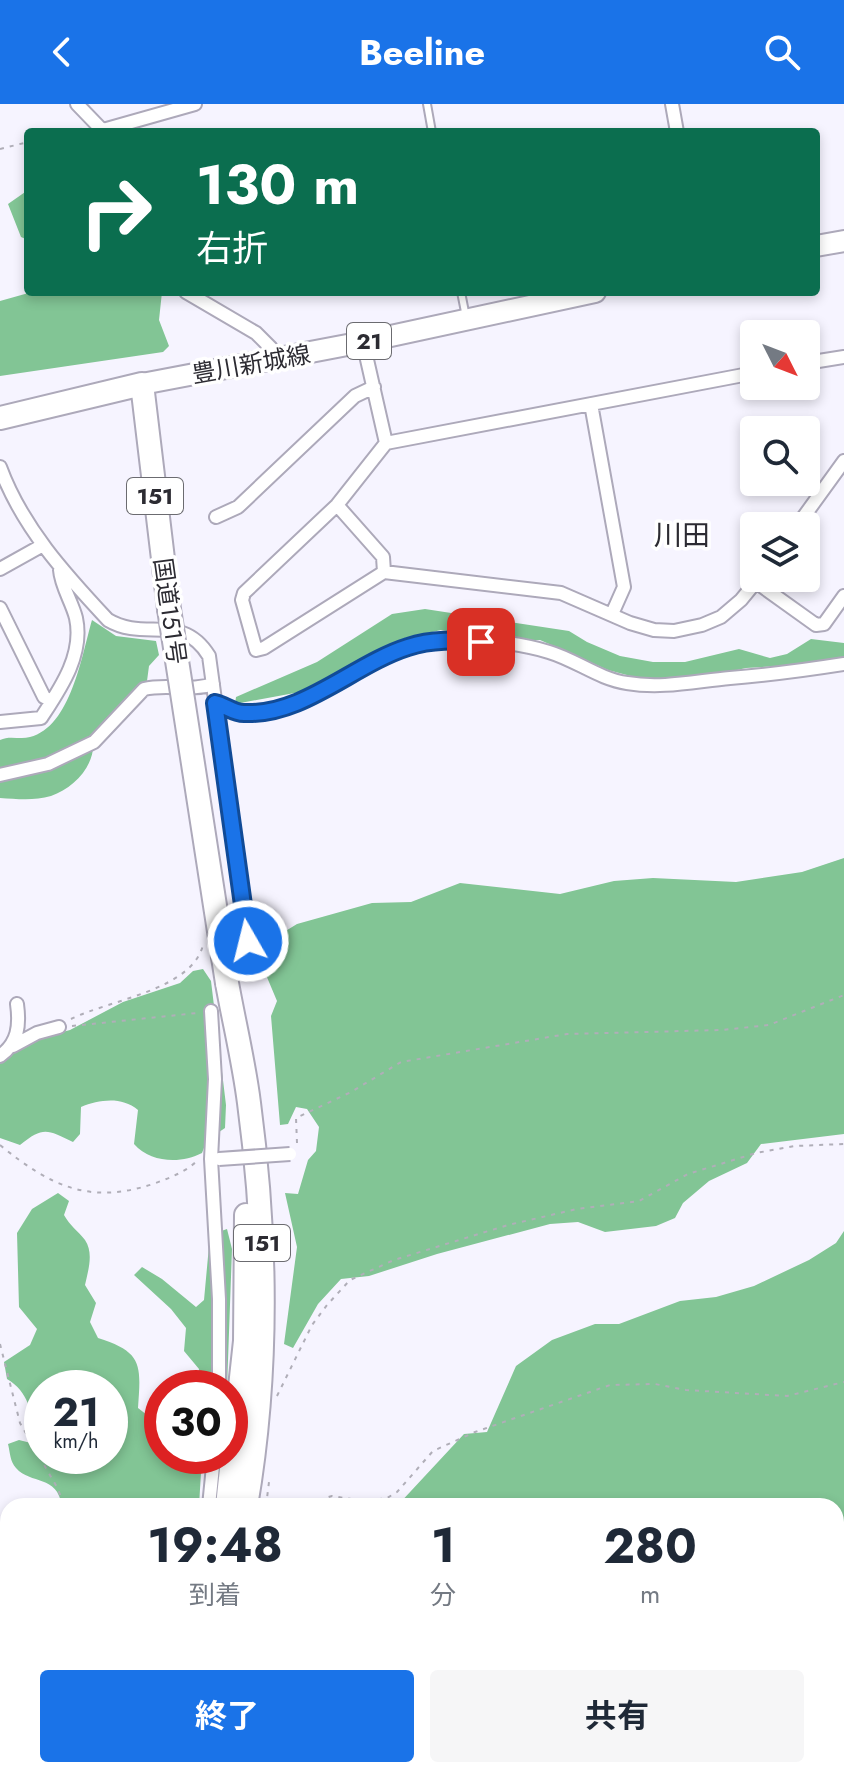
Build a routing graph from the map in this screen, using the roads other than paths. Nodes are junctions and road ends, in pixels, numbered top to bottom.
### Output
1 (77, 104) edge
2 (193, 104) edge
3 (427, 104) edge
4 (672, 104) edge
5 (101, 128) edge
6 (114, 128) edge
7 (431, 128) edge
8 (676, 128) edge
9 (844, 241) edge
10 (820, 245) edge
11 (193, 296) edge
12 (462, 296) edge
13 (577, 296) edge
14 (467, 321) junction
15 (363, 342) junction
16 (844, 357) edge
17 (274, 359) junction
18 (820, 361) edge
19 (740, 376) edge
20 (142, 384) junction
21 (374, 387) junction
22 (591, 404) junction
23 (0, 418) edge
24 (386, 443) junction
25 (844, 461) edge
26 (0, 467) edge
27 (337, 505) junction
28 (807, 512) edge
29 (216, 517) dead end
30 (43, 545) junction
31 (61, 567) junction
32 (0, 569) edge
33 (384, 572) junction
34 (748, 592) edge
35 (773, 592) edge
36 (844, 596) edge
37 (0, 608) edge
38 (612, 614) junction
39 (844, 664) edge
40 (213, 684) junction
41 (52, 701) junction
42 (215, 703) junction
43 (0, 722) edge
44 (0, 775) edge
45 (248, 941) dead end
46 (227, 983) junction
47 (17, 1004) dead end
48 (211, 1011) road end
49 (59, 1027) road end
50 (13, 1046) junction
51 (0, 1056) edge
52 (290, 1154) road end
53 (215, 1159) junction
54 (197, 1161) road end
55 (219, 1370) edge
56 (212, 1474) edge
57 (210, 1498) edge
58 (228, 1498) edge
59 (247, 1498) edge

1 - 5 street
2 - 6 street
3 - 7 lane
4 - 8 street
9 - 10 main road
11 - 17 street
12 - 14 lane
13 - 14 main road, 豊川新城線 / 21
14 - 15 main road, 豊川新城線 / 21
15 - 17 main road, 豊川新城線 / 21
15 - 21 street
16 - 18 street
17 - 20 main road, 豊川新城線 / 21
19 - 22 street
20 - 23 highway
20 - 46 highway, 国道151号 / 151, bridge
21 - 24 street
21 - 29 street
22 - 24 street
22 - 38 street
24 - 27 street
25 - 28 street
26 - 30 street
27 - 33 street
27 - 33 street
30 - 31 street
30 - 32 street
31 - 40 street
31 - 41 street
33 - 38 street
34 - 38 street
35 - 36 street
37 - 41 street
39 - 42 street
40 - 42 street
40 - 44 street
41 - 43 street
42 - 45 street
46 - 58 highway, 国道151号 / 151
46 - 59 highway, 国道151号 / 151
47 - 50 street
48 - 53 street
49 - 50 street
50 - 51 street
52 - 53 street, bridge
53 - 54 street
53 - 55 street
56 - 57 street

